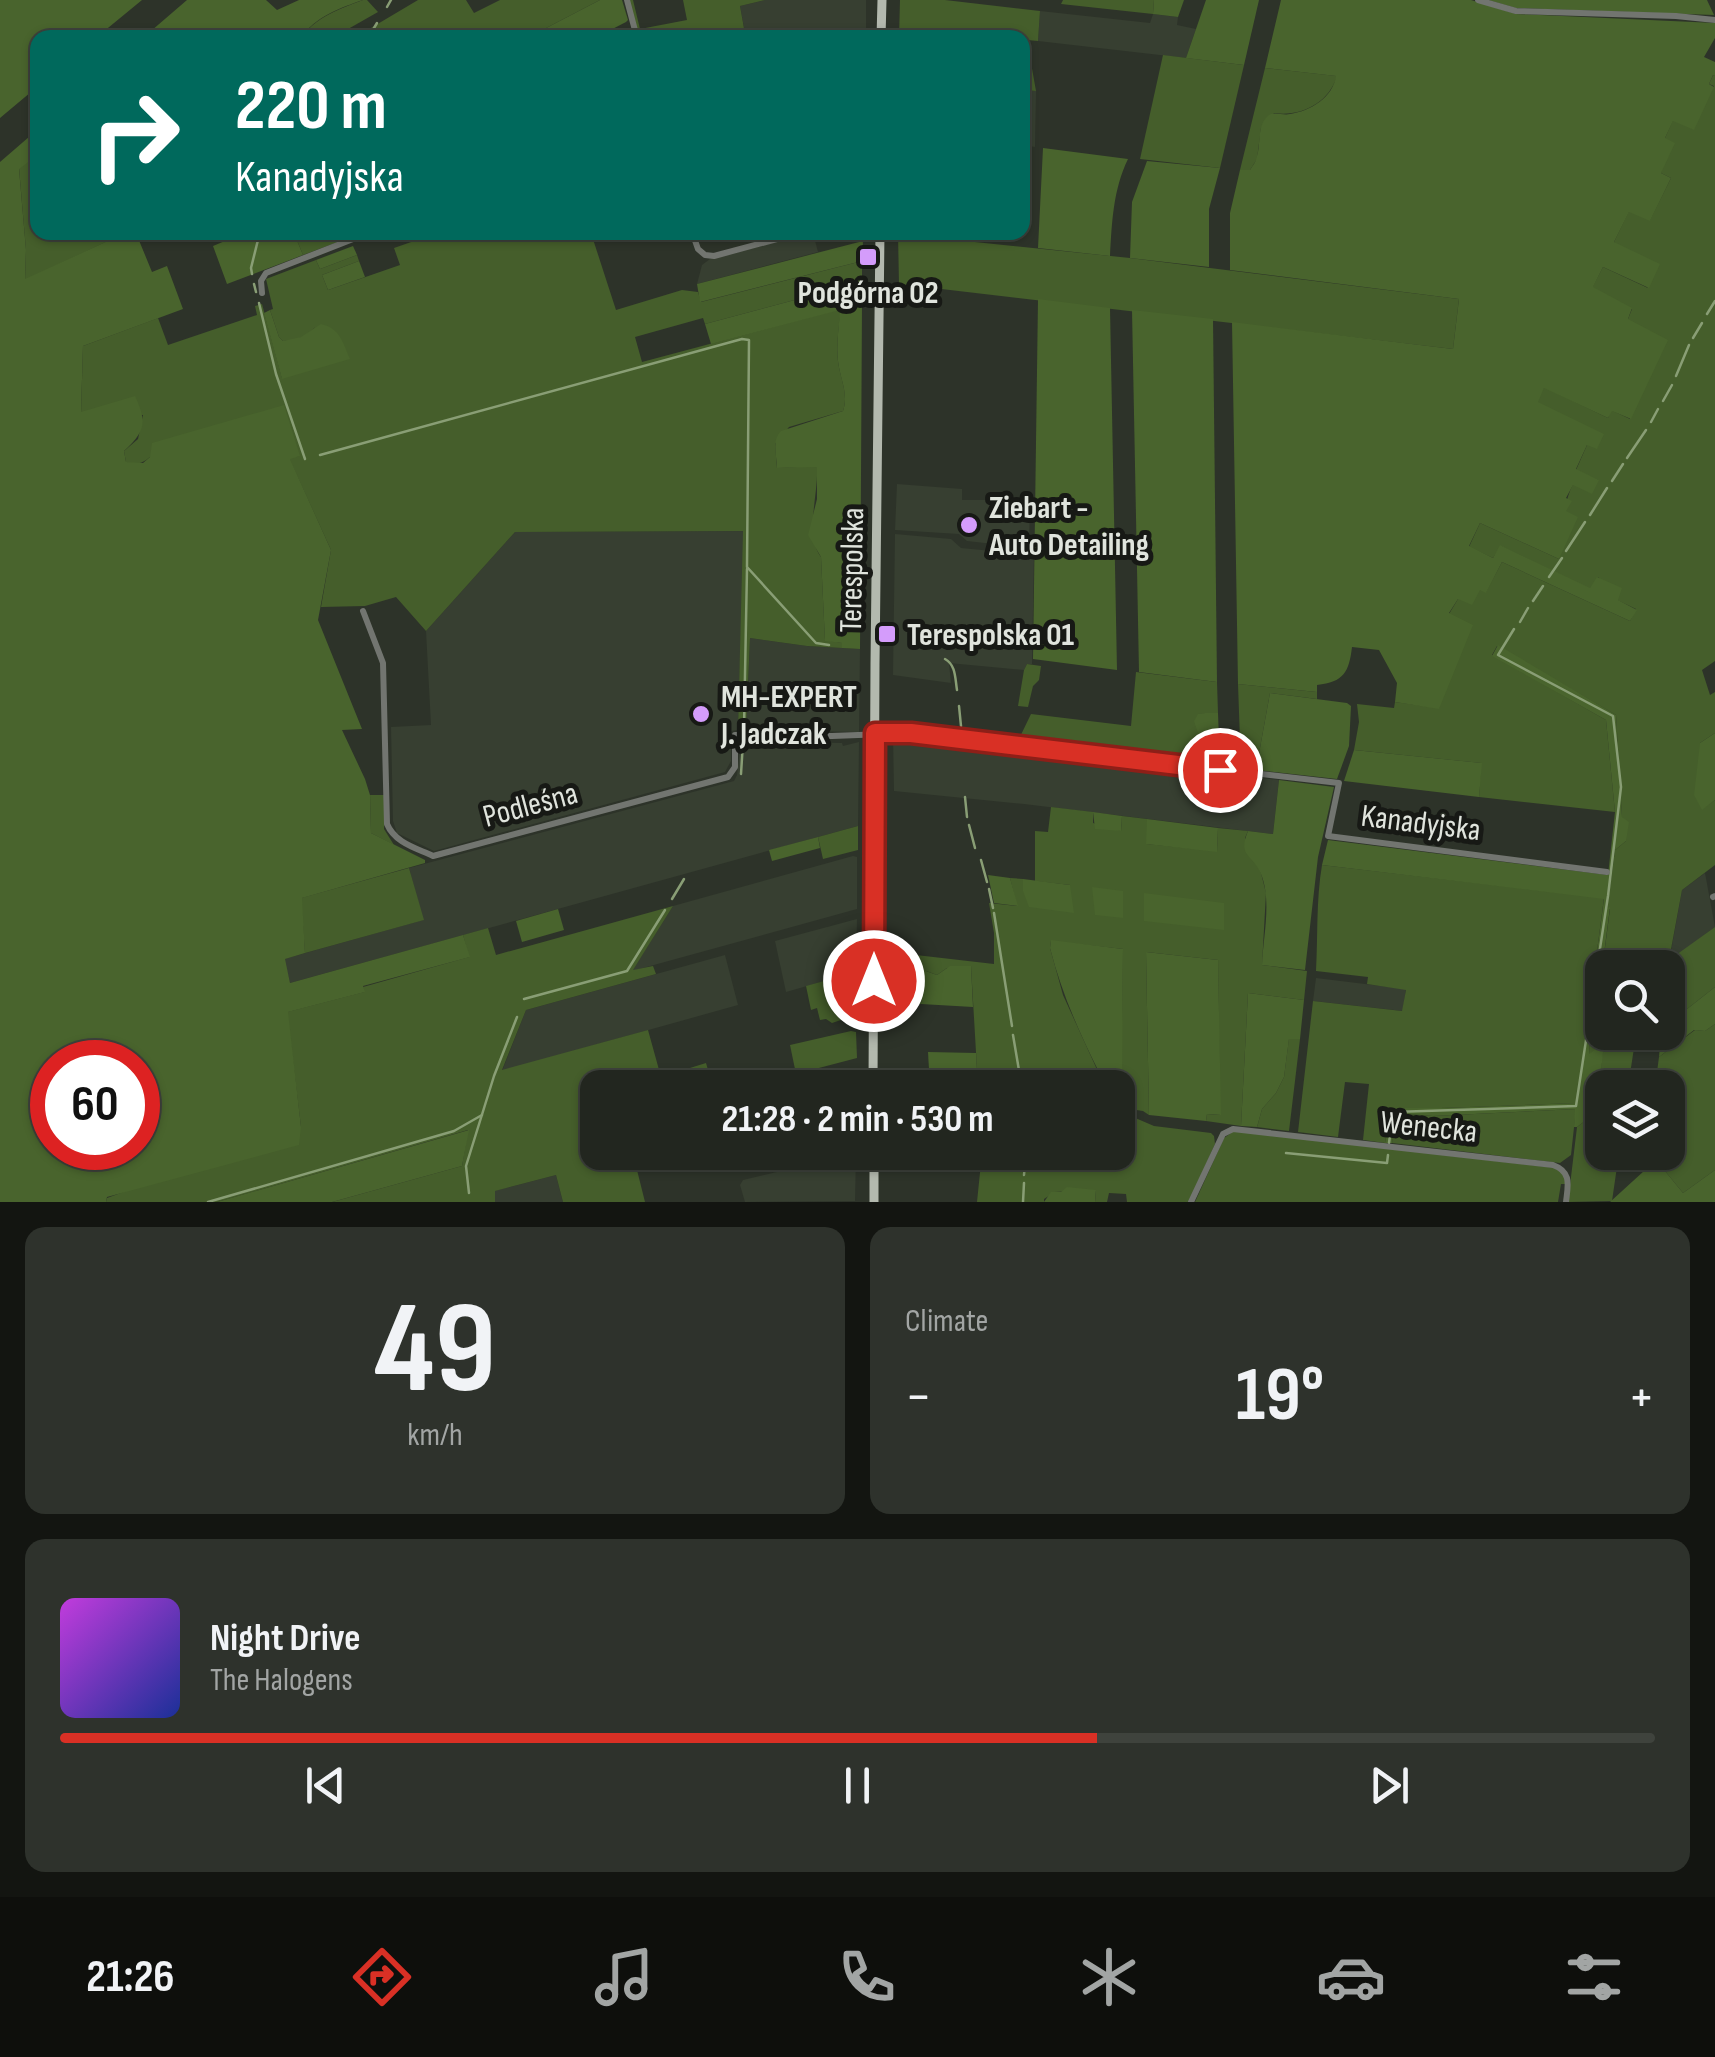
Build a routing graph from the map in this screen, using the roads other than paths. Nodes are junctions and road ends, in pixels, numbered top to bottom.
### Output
1 (627, 0) edge
2 (882, 0) edge
3 (1478, 0) edge
4 (1715, 20) edge
5 (635, 30) edge
6 (882, 30) edge
7 (351, 240) edge
8 (695, 240) edge
9 (774, 240) edge
10 (880, 240) edge
11 (262, 293) dead end
12 (363, 611) dead end
13 (875, 733) junction
14 (1608, 872) dead end
15 (874, 1070) edge
16 (874, 1170) edge
17 (874, 1202) edge
18 (1191, 1202) edge
19 (1566, 1202) edge

1 - 5 street
2 - 6 main road
3 - 4 street
7 - 11 street
8 - 9 street
10 - 13 main road, Terespolska
12 - 13 street, Podleśna
13 - 14 street, Kanadyjska
13 - 15 main road, Terespolska
16 - 17 main road
18 - 19 street, Wenecka

